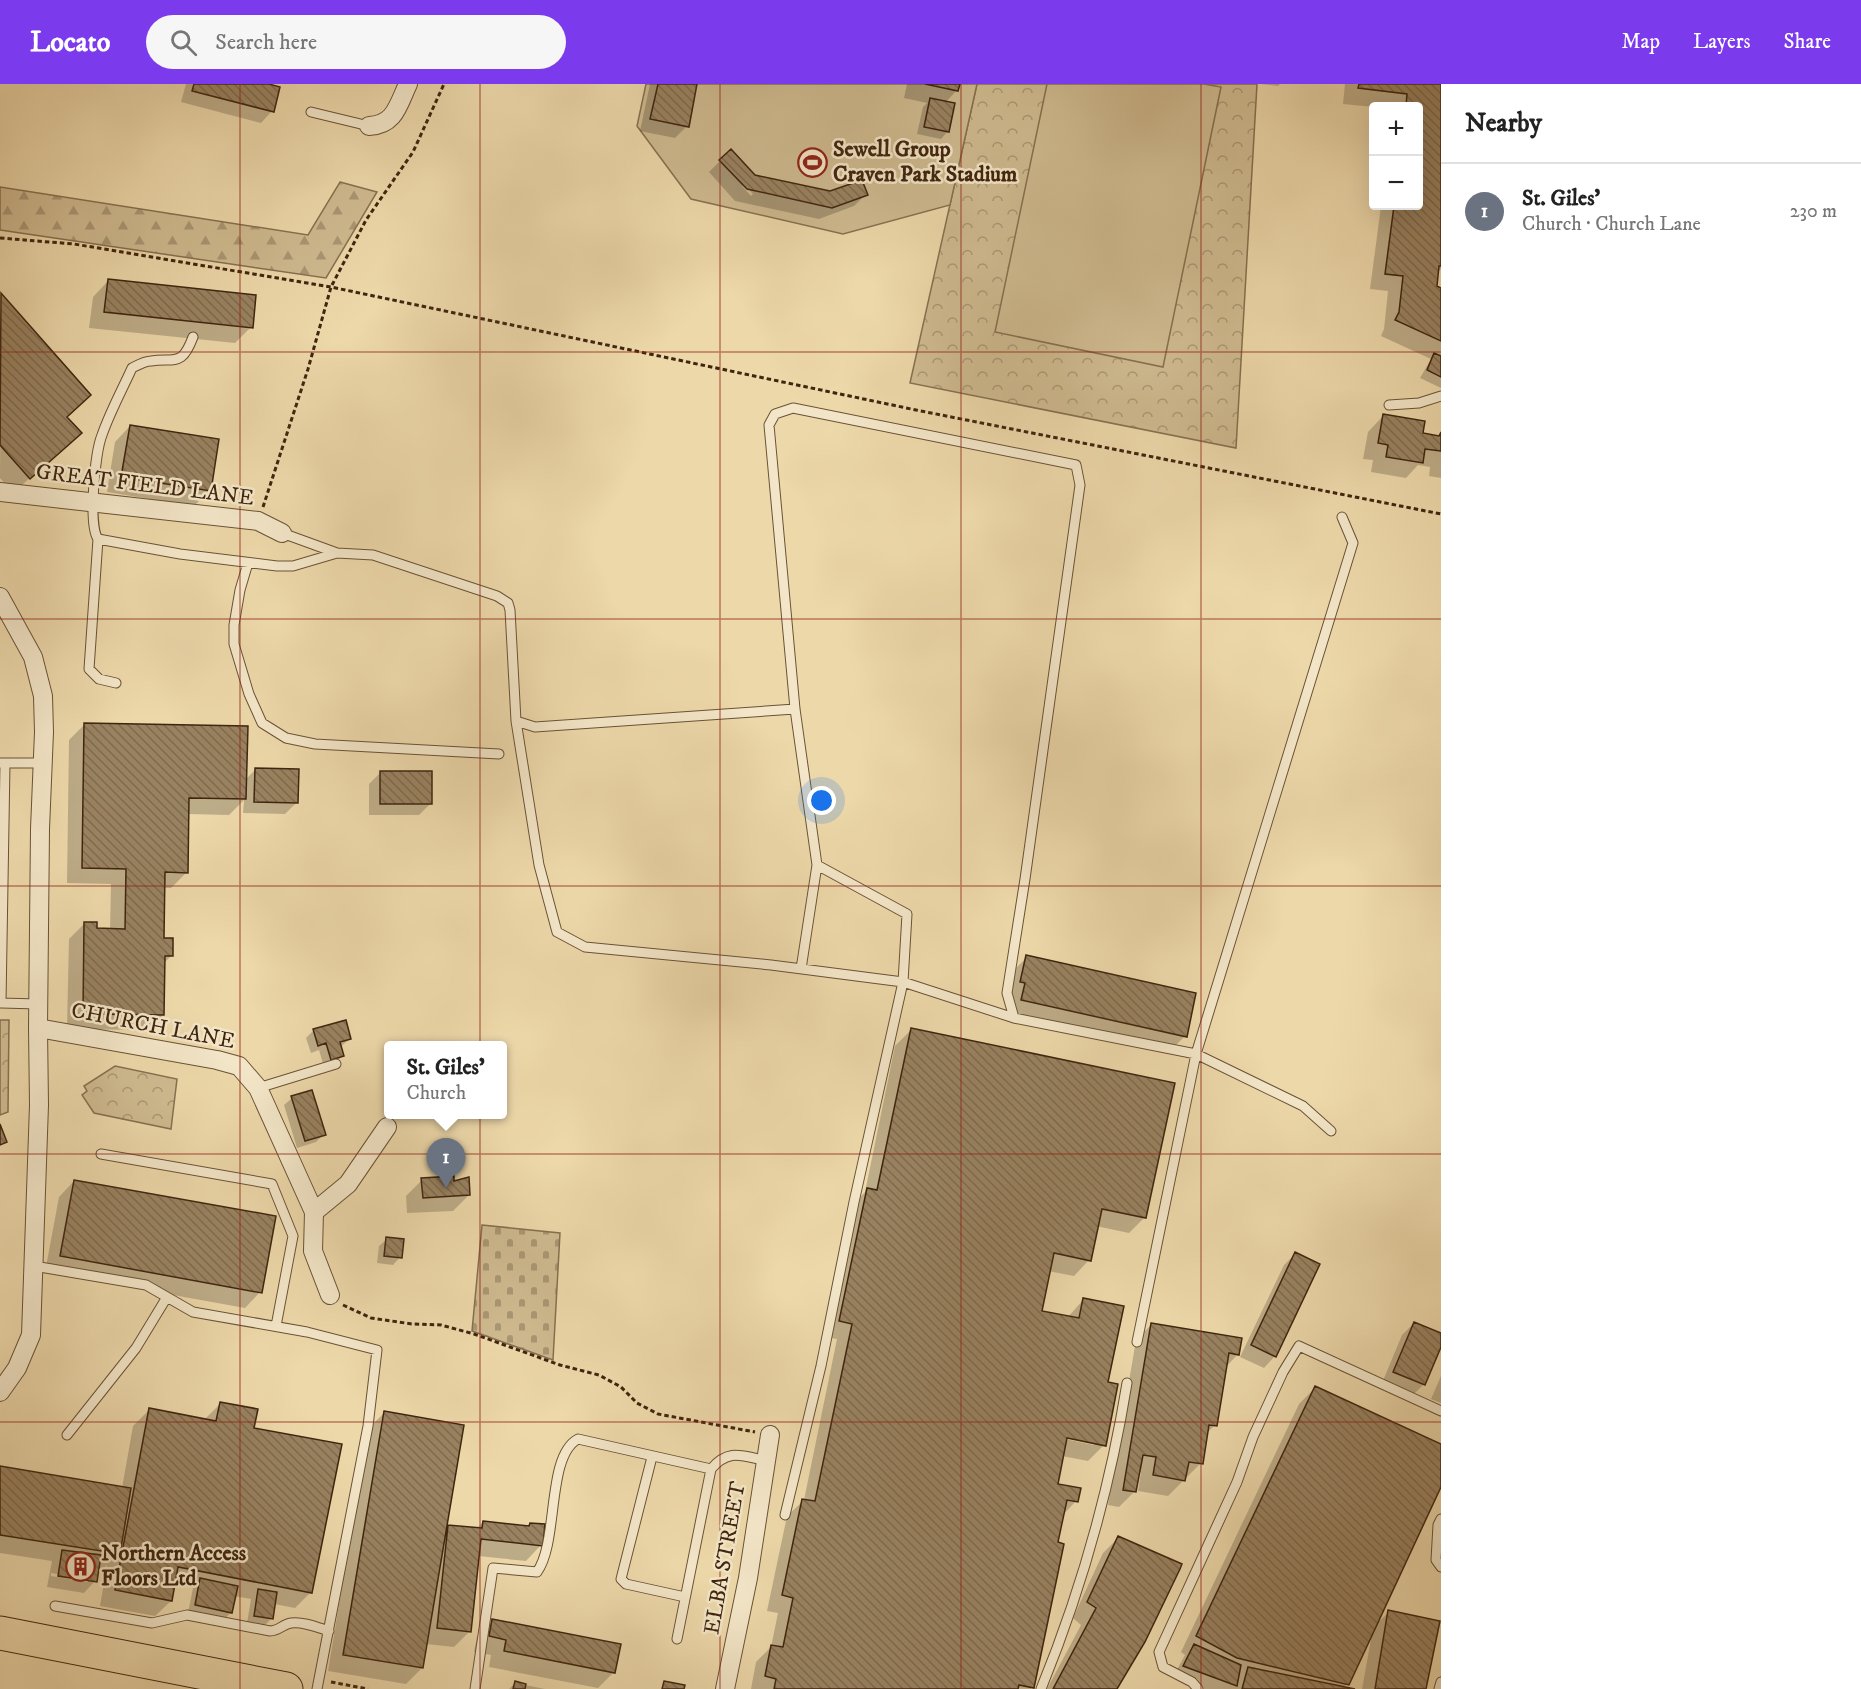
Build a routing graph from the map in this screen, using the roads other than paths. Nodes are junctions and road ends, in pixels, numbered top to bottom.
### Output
1 (408, 84) edge
2 (311, 112) dead end
3 (369, 126) joint
4 (193, 337) dead end
5 (1441, 396) edge
6 (1389, 405) dead end
7 (0, 492) edge
8 (93, 502) junction
9 (1342, 517) dead end
10 (282, 533) joint
11 (98, 539) junction
12 (337, 553) junction
13 (248, 563) junction
14 (2, 602) edge
15 (116, 683) dead end
16 (795, 709) junction
17 (516, 721) junction
18 (499, 754) dead end
19 (3, 763) edge
20 (43, 763) junction
21 (817, 865) junction
22 (801, 969) junction
23 (903, 982) junction
24 (38, 1004) junction
25 (1014, 1018) junction
26 (38, 1028) junction
27 (1196, 1054) junction
28 (336, 1064) dead end
29 (258, 1088) junction
30 (387, 1127) dead end
31 (1331, 1131) dead end
32 (101, 1154) dead end
33 (314, 1212) junction
34 (34, 1266) junction
35 (330, 1295) road end
36 (167, 1297) junction
37 (276, 1326) junction
38 (1137, 1342) dead end
39 (1127, 1383) dead end
40 (0, 1392) edge
41 (1441, 1412) edge
42 (67, 1435) dead end
43 (770, 1435) road end
44 (652, 1457) junction
45 (767, 1461) junction
46 (711, 1469) junction
47 (785, 1515) dead end
48 (1441, 1519) edge
49 (1441, 1567) edge
50 (685, 1597) junction
51 (55, 1606) dead end
52 (329, 1631) junction
53 (0, 1633) edge
54 (677, 1639) dead end
55 (0, 1655) edge
56 (1441, 1682) edge
57 (182, 1689) edge
58 (286, 1689) edge
59 (317, 1689) edge
60 (475, 1689) edge
61 (725, 1689) edge
62 (1041, 1689) edge
63 (1198, 1689) edge
64 (1439, 1689) edge

1 - 3 street
2 - 3 lane
4 - 8 lane
5 - 6 lane
7 - 8 street, GREAT FIELD LANE
8 - 10 street, GREAT FIELD LANE
8 - 11 lane
9 - 27 lane
10 - 12 lane
11 - 13 lane
11 - 15 lane
12 - 13 lane
12 - 17 lane
13 - 18 lane
14 - 20 street
16 - 17 lane
16 - 21 lane
16 - 25 lane
17 - 22 lane
19 - 20 lane
19 - 24 lane
20 - 24 street
21 - 22 lane
21 - 23 lane
22 - 23 lane
23 - 25 lane
23 - 47 lane
24 - 26 street
25 - 27 lane
26 - 29 street, CHURCH LANE
26 - 34 street
27 - 31 lane
27 - 38 lane
28 - 29 lane
29 - 33 street, CHURCH LANE
30 - 33 street
32 - 37 lane
33 - 35 street, CHURCH LANE
34 - 36 lane
34 - 40 street
36 - 37 lane
36 - 42 lane
37 - 52 lane
39 - 62 lane
41 - 63 lane
43 - 45 street, ELBA STREET
44 - 46 lane
44 - 50 lane
44 - 60 lane
45 - 46 lane
45 - 61 street, ELBA STREET
46 - 50 lane
48 - 49 lane
50 - 54 lane
51 - 52 lane
52 - 59 lane
53 - 58 highway
55 - 57 highway
56 - 64 lane

